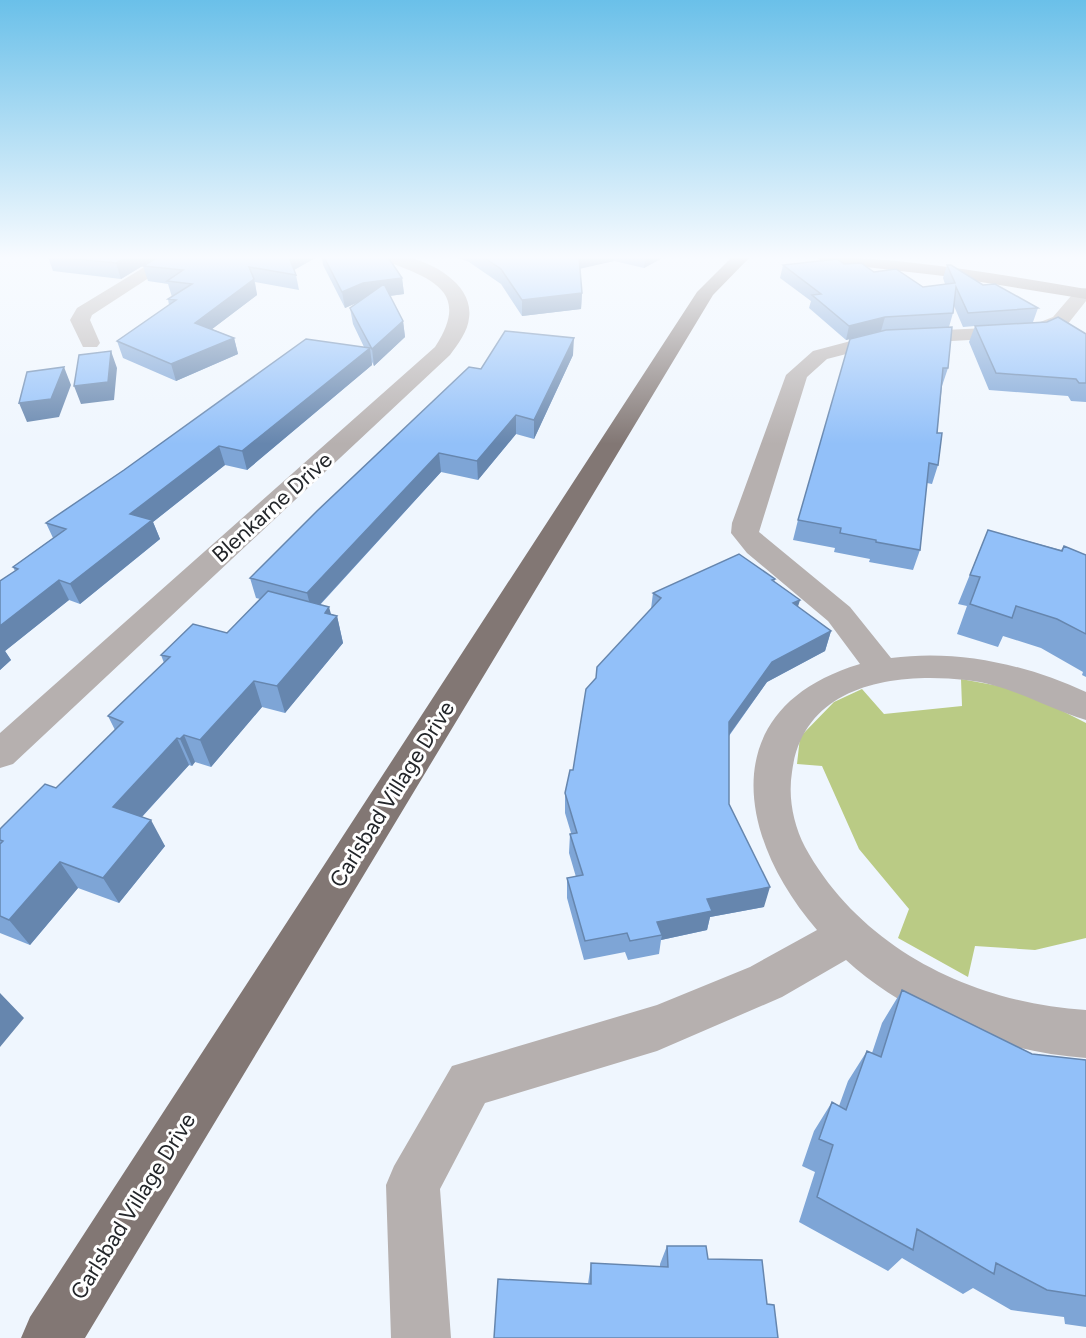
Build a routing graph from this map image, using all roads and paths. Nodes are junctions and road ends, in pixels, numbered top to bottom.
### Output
1 (80, 319) edge
2 (459, 319) edge
3 (689, 319) edge
4 (1061, 319) edge
5 (90, 343) dead end
6 (882, 670) junction
7 (1086, 707) edge
8 (0, 754) edge
9 (849, 935) junction
10 (1086, 1034) edge
11 (51, 1338) edge
12 (421, 1338) edge

1 - 5 street
2 - 8 street, Blenkarne Drive
3 - 11 main road, Carlsbad Village Drive
4 - 6 street
6 - 7 street
6 - 9 street
9 - 10 street
9 - 12 street

